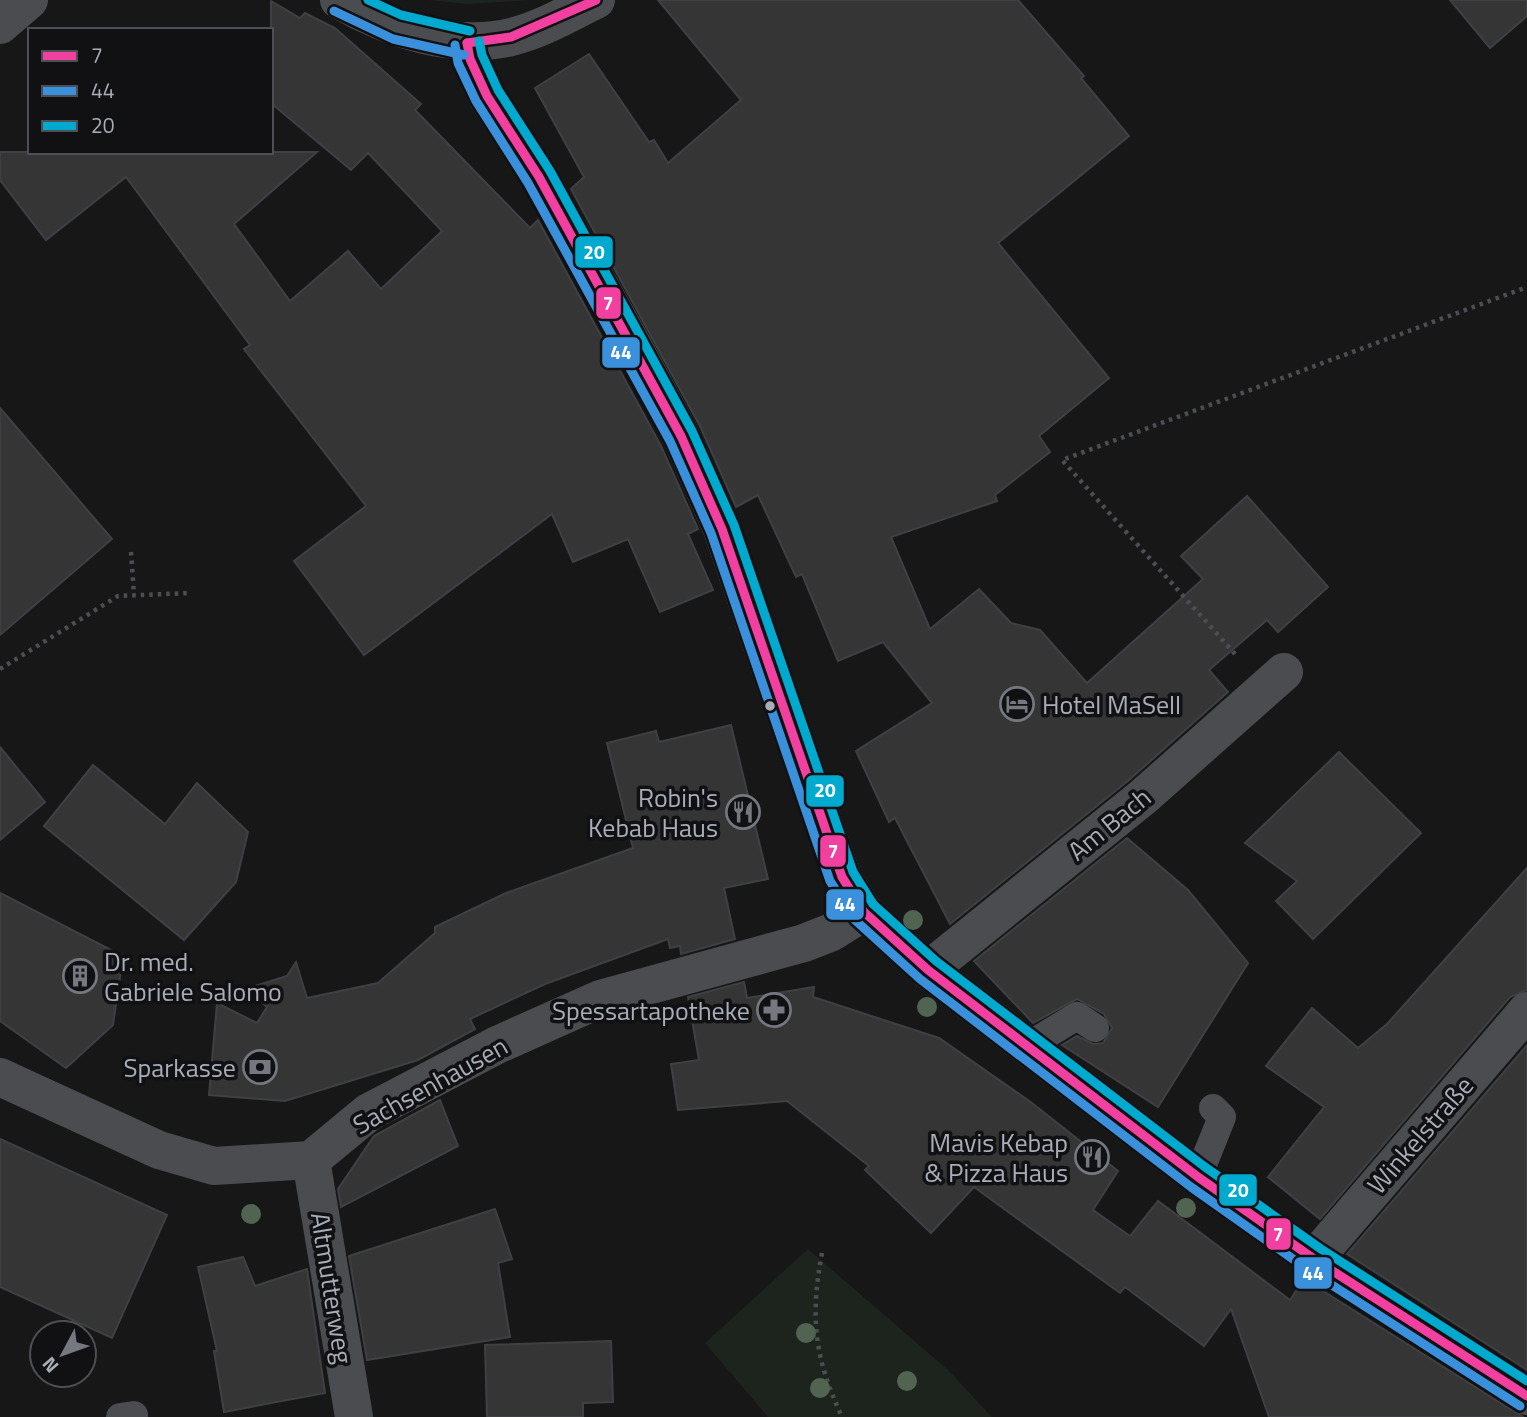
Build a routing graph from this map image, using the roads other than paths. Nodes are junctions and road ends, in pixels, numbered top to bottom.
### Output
1 (340, 0) edge
2 (596, 0) edge
3 (467, 43) junction
4 (1275, 680) road end
5 (864, 912) junction
6 (928, 970) junction
7 (1527, 1011) edge
8 (1094, 1028) dead end
9 (1026, 1047) junction
10 (0, 1077) edge
11 (1213, 1108) dead end
12 (311, 1160) junction
13 (1198, 1177) junction
14 (1314, 1259) junction
15 (1527, 1396) edge
16 (354, 1417) edge

1 - 3 street
2 - 3 street
3 - 5 street
4 - 6 street, Am Bach
5 - 6 street
5 - 12 street, Sachsenhausen
6 - 9 street
7 - 14 street, Winkelstraße
8 - 9 lane
9 - 13 street
10 - 12 street
11 - 13 lane
12 - 16 street, Altmutterweg
13 - 14 street
14 - 15 street

